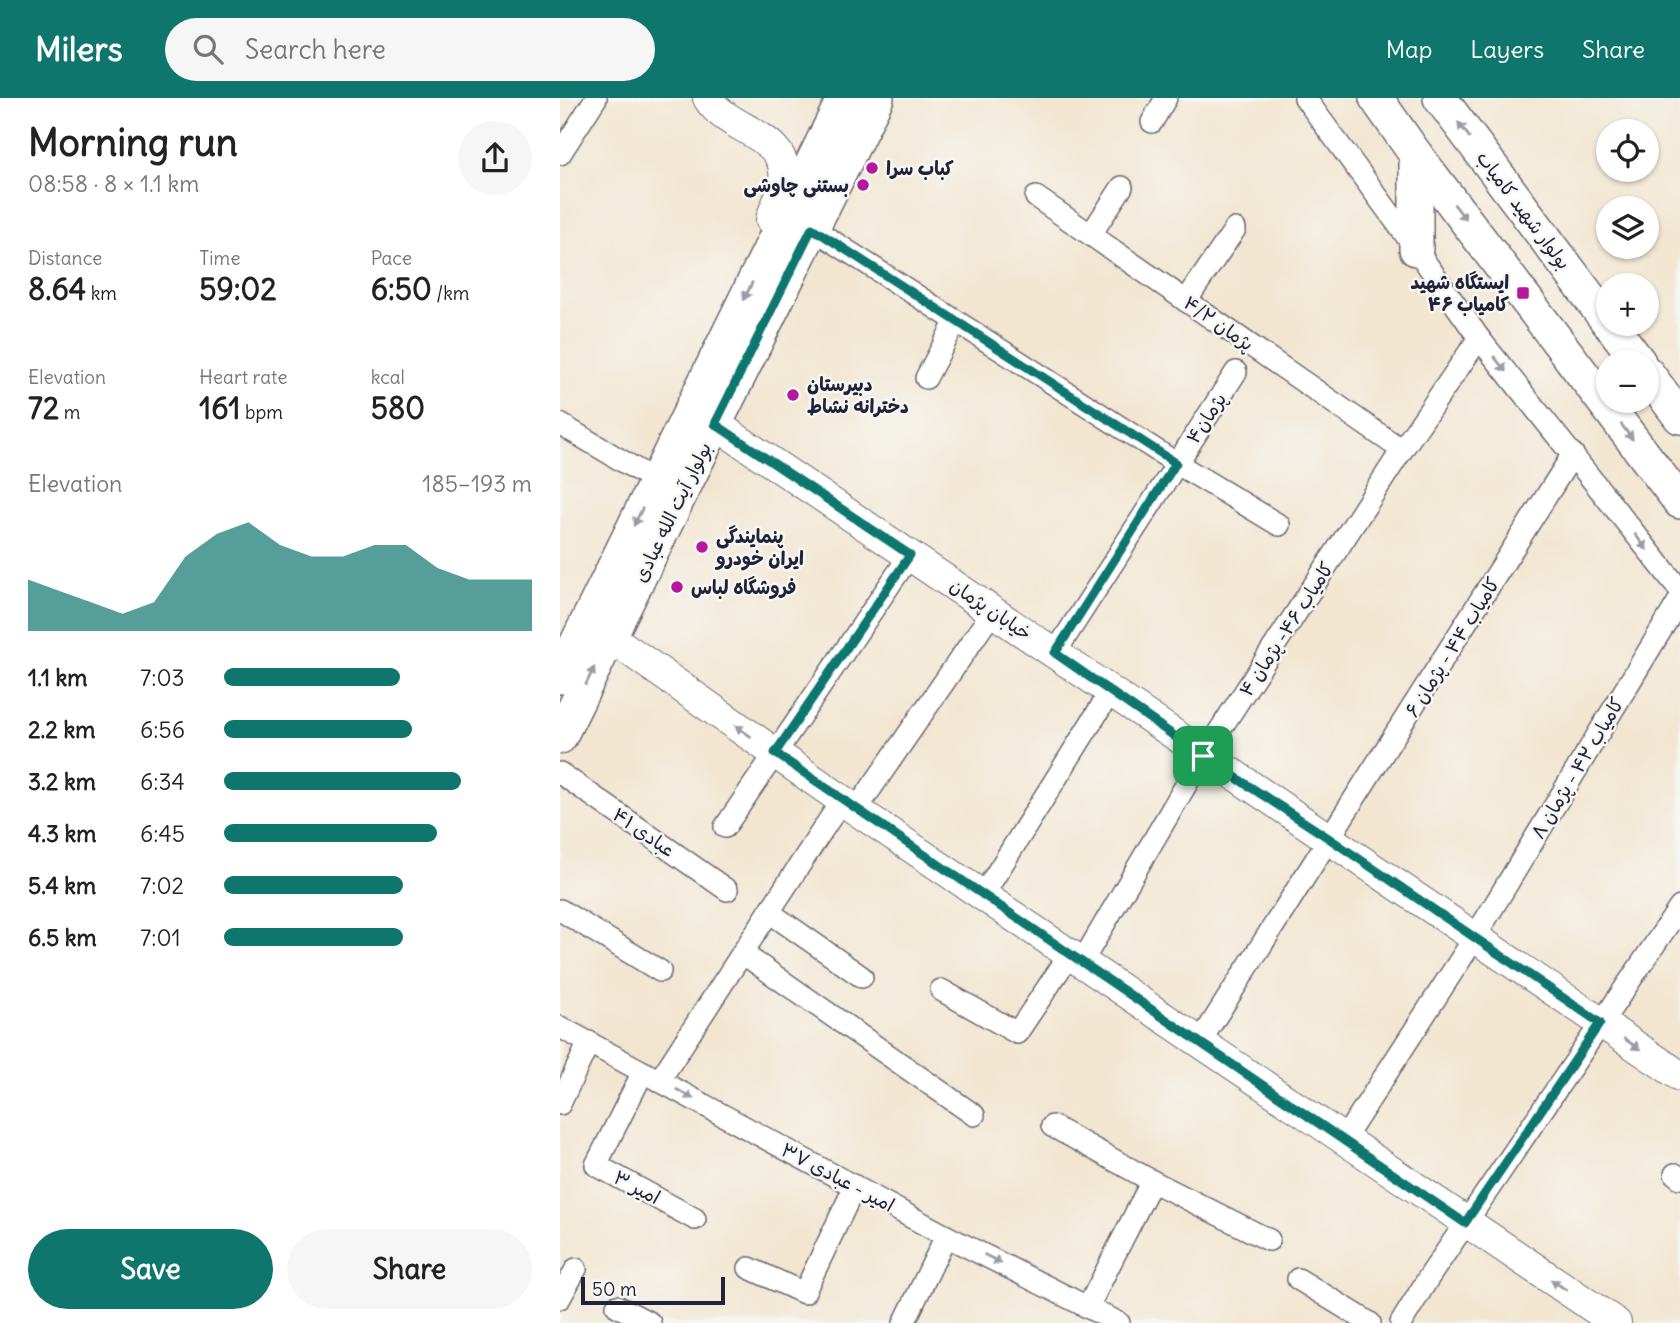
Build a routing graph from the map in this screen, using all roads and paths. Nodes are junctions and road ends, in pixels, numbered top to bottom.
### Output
1 (596, 98) edge
2 (708, 98) edge
3 (717, 98) edge
4 (844, 98) edge
5 (877, 98) edge
6 (1166, 98) edge
7 (1305, 98) edge
8 (1376, 98) edge
9 (1440, 98) edge
10 (1152, 122) dead end
11 (560, 154) edge
12 (1416, 155) junction
13 (827, 165) junction
14 (1122, 187) dead end
15 (1036, 197) dead end
16 (812, 228) junction
17 (1235, 229) dead end
18 (1091, 234) junction
19 (1416, 249) junction
20 (763, 260) junction
21 (1186, 301) junction
22 (1596, 306) edge
23 (956, 321) junction
24 (1619, 336) edge
25 (1479, 338) junction
26 (1630, 350) edge
27 (1236, 372) dead end
28 (926, 378) dead end
29 (1659, 389) edge
30 (1680, 417) edge
31 (560, 424) edge
32 (715, 424) junction
33 (1402, 450) junction
34 (1573, 454) junction
35 (1176, 463) junction
36 (656, 481) junction
37 (1680, 502) edge
38 (1279, 525) dead end
39 (910, 555) junction
40 (1680, 590) edge
41 (1680, 599) edge
42 (993, 611) junction
43 (610, 637) junction
44 (1055, 653) junction
45 (560, 677) edge
46 (1111, 691) junction
47 (560, 737) edge
48 (775, 753) junction
49 (1203, 756) junction
50 (560, 773) edge
51 (849, 805) junction
52 (724, 827) dead end
53 (1330, 839) junction
54 (727, 890) dead end
55 (983, 895) junction
56 (1680, 907) edge
57 (560, 910) edge
58 (769, 912) junction
59 (1475, 937) junction
60 (742, 953) junction
61 (1076, 958) junction
62 (660, 971) dead end
63 (862, 977) dead end
64 (941, 990) dead end
65 (1600, 1023) junction
66 (560, 1027) edge
67 (589, 1042) junction
68 (1200, 1042) junction
69 (651, 1076) junction
70 (1680, 1076) edge
71 (560, 1104) edge
72 (974, 1115) dead end
73 (1052, 1126) dead end
74 (1344, 1139) junction
75 (1152, 1181) junction
76 (855, 1186) junction
77 (695, 1219) dead end
78 (1465, 1223) junction
79 (946, 1236) junction
80 (1269, 1240) dead end
81 (750, 1268) dead end
82 (576, 1269) dead end
83 (1298, 1279) dead end
84 (560, 1298) edge
85 (1088, 1307) junction
86 (904, 1323) edge
87 (1119, 1323) edge
88 (1370, 1323) edge
89 (1401, 1323) edge
90 (1616, 1323) edge

1 - 11 street
2 - 20 street
3 - 13 street
4 - 13 main road, بولوار آیت الله عبادی
5 - 13 main road, بولوار آیت الله عبادی
6 - 10 street
7 - 19 street
8 - 12 main road
22 -> 9 main road, بولوار شهید کامیاب
12 - 19 main road
12 -> 37 main road
13 - 16 main road, بولوار آیت الله عبادی
13 - 20 main road, بولوار آیت الله عبادی
14 - 18 street
15 - 18 street, پژمان ۴/۲
16 - 23 street
16 - 32 main road, بولوار آیت الله عبادی
17 - 21 street
18 - 21 street, پژمان ۴/۲
19 - 25 street
20 -> 36 main road, بولوار آیت الله عبادی
21 - 33 street, پژمان ۴/۲
23 - 28 street
23 - 35 street
24 - 26 main road, بولوار شهید کامیاب
25 - 33 street, کامیاب ۴۶- پژمان ۴
25 -> 34 street
27 - 35 street, پژمان۴
29 - 30 main road
31 - 36 street
32 - 39 street, خیابان پژمان
32 - 43 main road, بولوار آیت الله عبادی
33 - 49 street, کامیاب ۴۶- پژمان ۴
34 -> 40 street
34 - 53 street, کامیاب ۴۴ - پژمان ۶
35 - 38 street
35 - 44 street, پژمان۴
36 -> 45 main road, بولوار آیت الله عبادی
39 - 42 street, خیابان پژمان
39 - 48 street
41 - 59 street, کامیاب ۴۲ - پژمان ۸
42 - 44 street, خیابان پژمان
42 - 51 street
47 -> 43 main road, بولوار آیت الله عبادی
48 -> 43 street
44 - 46 street, خیابان پژمان
46 - 49 street, خیابان پژمان
46 - 55 street
48 - 51 street
48 - 52 street
49 - 53 street, خیابان پژمان
49 - 61 street, کامیاب ۴۶- پژمان ۴
50 - 54 street, عبادی ۴۱
51 - 55 street
51 - 58 street
53 - 59 street, خیابان پژمان
53 - 68 street, کامیاب ۴۴ - پژمان ۶
55 - 61 street
56 - 65 street
57 - 62 street
58 - 60 street
58 - 63 street
59 - 65 street, خیابان پژمان
59 - 74 street, کامیاب ۴۲ - پژمان ۸
60 - 69 street
60 - 72 street
61 - 64 street, کامیاب ۴۶- پژمان ۴
61 - 68 street
65 -> 70 street, خیابان پژمان
65 - 78 street
66 - 67 street, امیر - عبادی ۳۷
67 - 69 street, امیر - عبادی ۳۷
67 - 71 street
68 - 74 street
69 -> 76 street, امیر - عبادی ۳۷
69 - 77 street, امیر ۳
73 - 75 street
74 - 78 street
75 - 80 street
75 - 85 street
76 - 79 street, امیر - عبادی ۳۷
76 - 81 street
78 - 89 street
90 -> 78 street
79 -> 85 street, امیر - عبادی ۳۷
79 - 86 street
82 - 84 street
83 - 88 street
85 - 87 street, امیر - عبادی ۳۷

